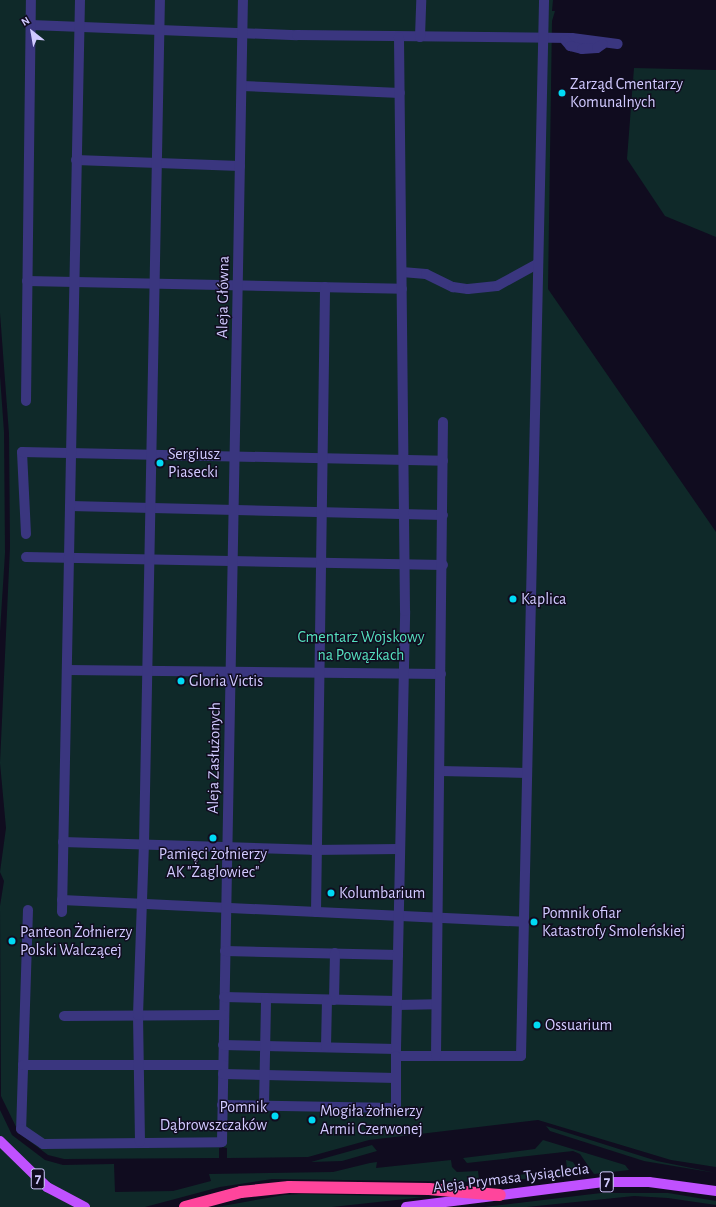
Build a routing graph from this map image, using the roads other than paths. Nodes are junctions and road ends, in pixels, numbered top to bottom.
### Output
1 (31, 0) edge
2 (80, 0) edge
3 (160, 0) edge
4 (243, 0) edge
5 (421, 0) edge
6 (544, 0) edge
7 (31, 25) junction
8 (79, 27) junction
9 (160, 30) junction
10 (243, 33) junction
11 (399, 37) junction
12 (420, 37) junction
13 (543, 40) junction
14 (618, 44) dead end
15 (242, 86) junction
16 (400, 93) junction
17 (76, 160) junction
18 (157, 163) junction
19 (240, 166) junction
20 (537, 264) junction
21 (402, 272) junction
22 (27, 281) junction
23 (74, 282) junction
24 (155, 284) junction
25 (238, 285) junction
26 (325, 287) junction
27 (402, 289) junction
28 (26, 401) dead end
29 (443, 422) dead end
30 (71, 455) junction
31 (152, 456) junction
32 (234, 458) junction
33 (322, 460) junction
34 (404, 461) junction
35 (443, 461) junction
36 (70, 506) junction
37 (151, 508) junction
38 (234, 510) junction
39 (322, 513) junction
40 (404, 515) junction
41 (443, 516) junction
42 (26, 534) dead end
43 (26, 557) dead end
44 (69, 558) junction
45 (150, 559) junction
46 (232, 561) junction
47 (321, 563) junction
48 (405, 565) junction
49 (443, 565) junction
50 (66, 670) junction
51 (148, 670) junction
52 (230, 671) junction
53 (319, 672) junction
54 (403, 673) junction
55 (441, 674) junction
56 (440, 771) junction
57 (527, 773) junction
58 (63, 842) junction
59 (144, 845) junction
60 (227, 847) junction
61 (317, 849) junction
62 (399, 850) junction
63 (62, 900) junction
64 (142, 904) junction
65 (226, 908) junction
66 (28, 910) dead end
67 (62, 912) dead end
68 (316, 912) junction
69 (398, 916) junction
70 (438, 918) junction
71 (524, 922) junction
72 (225, 951) junction
73 (335, 954) junction
74 (398, 955) junction
75 (224, 997) junction
76 (266, 998) junction
77 (331, 1000) junction
78 (397, 1003) junction
79 (436, 1004) junction
80 (138, 1015) junction
81 (224, 1015) junction
82 (64, 1016) dead end
83 (223, 1045) junction
84 (265, 1046) junction
85 (326, 1047) junction
86 (396, 1052) junction
87 (436, 1056) junction
88 (23, 1065) junction
89 (139, 1065) junction
90 (223, 1070) junction
91 (264, 1075) junction
92 (396, 1078) junction
93 (222, 1105) junction
94 (264, 1106) junction
95 (0, 1141) edge
96 (140, 1142) junction
97 (716, 1191) edge
98 (500, 1195) junction
99 (85, 1207) edge
100 (184, 1207) edge
101 (406, 1207) edge

1 - 7 street
2 - 8 street
3 - 9 street
4 - 10 street, Aleja Główna
5 - 12 street
6 - 13 street
7 - 8 street
7 - 22 street
8 - 9 street
8 - 17 street
9 - 10 street
9 - 18 street
10 - 11 street
10 - 15 street, Aleja Główna
11 - 12 street
11 - 16 street
12 - 13 street
13 - 14 street
13 - 20 street
15 - 16 street
15 - 19 street, Aleja Główna
16 - 21 street
17 - 18 street
17 - 23 street
18 - 19 street
18 - 24 street
19 - 25 street, Aleja Główna
20 - 21 street
20 - 57 street
21 - 27 street
22 - 23 street
22 - 28 street
23 - 24 street
23 - 30 street
24 - 25 street
24 - 31 street
25 - 26 street
25 - 32 street, Aleja Główna
26 - 27 street
26 - 33 street
27 - 34 street
29 - 35 street
30 - 31 street
30 - 36 street
30 - 42 street
31 - 32 street
31 - 37 street
32 - 33 street
32 - 38 street, Aleja Główna
33 - 34 street
33 - 39 street
34 - 35 street
34 - 40 street
35 - 41 street
36 - 37 street
36 - 44 street
37 - 38 street
37 - 45 street
38 - 39 street
38 - 46 street, Aleja Główna
39 - 40 street
39 - 47 street
40 - 41 street
40 - 48 street
41 - 49 street
43 - 44 street
44 - 45 street
44 - 50 street
45 - 46 street
45 - 51 street
46 - 47 street
46 - 52 street, Aleja Zasłużonych
47 - 48 street
47 - 53 street
48 - 49 street
48 - 54 street
49 - 55 street
50 - 51 street
50 - 58 street
51 - 52 street
51 - 59 street
52 - 53 street
52 - 60 street, Aleja Zasłużonych
53 - 54 street
53 - 61 street
54 - 55 street
54 - 62 street
55 - 56 street
56 - 57 street
56 - 70 street
57 - 71 street
58 - 59 street
58 - 63 street
59 - 60 street
59 - 64 street
60 - 61 street
60 - 65 street, Aleja Zasłużonych
61 - 62 street
61 - 68 street
62 - 69 street
63 - 64 street
63 - 67 street
64 - 65 street
64 - 80 street
65 - 68 street
65 - 72 street, Aleja Zasłużonych
66 - 88 street
68 - 69 street
69 - 70 street
69 - 74 street
70 - 71 street
70 - 79 street
71 - 87 street
72 - 73 street
72 - 75 street, Aleja Zasłużonych
73 - 74 street
73 - 77 street
74 - 78 street
75 - 76 street
75 - 81 street, Aleja Zasłużonych
76 - 77 street
76 - 84 street
77 - 78 street
77 - 85 street
78 - 79 street
78 - 86 street
79 - 87 street
80 - 81 street
80 - 82 street
80 - 89 street
81 - 83 street, Aleja Zasłużonych
83 - 84 street
83 - 90 street, Aleja Zasłużonych
84 - 85 street
84 - 91 street
85 - 86 street
86 - 87 street
86 - 92 street
88 - 89 street
88 - 96 street
89 - 90 street
89 - 96 street
90 - 91 street
90 - 93 street, Aleja Zasłużonych
91 - 92 street
91 - 94 street
92 - 94 street
93 - 94 street
93 - 96 street, Aleja Zasłużonych
95 - 99 main road, 7
97 - 98 main road, Aleja Prymasa Tysiąclecia / 7
98 - 100 highway
98 - 101 main road, Aleja Prymasa Tysiąclecia / 7

